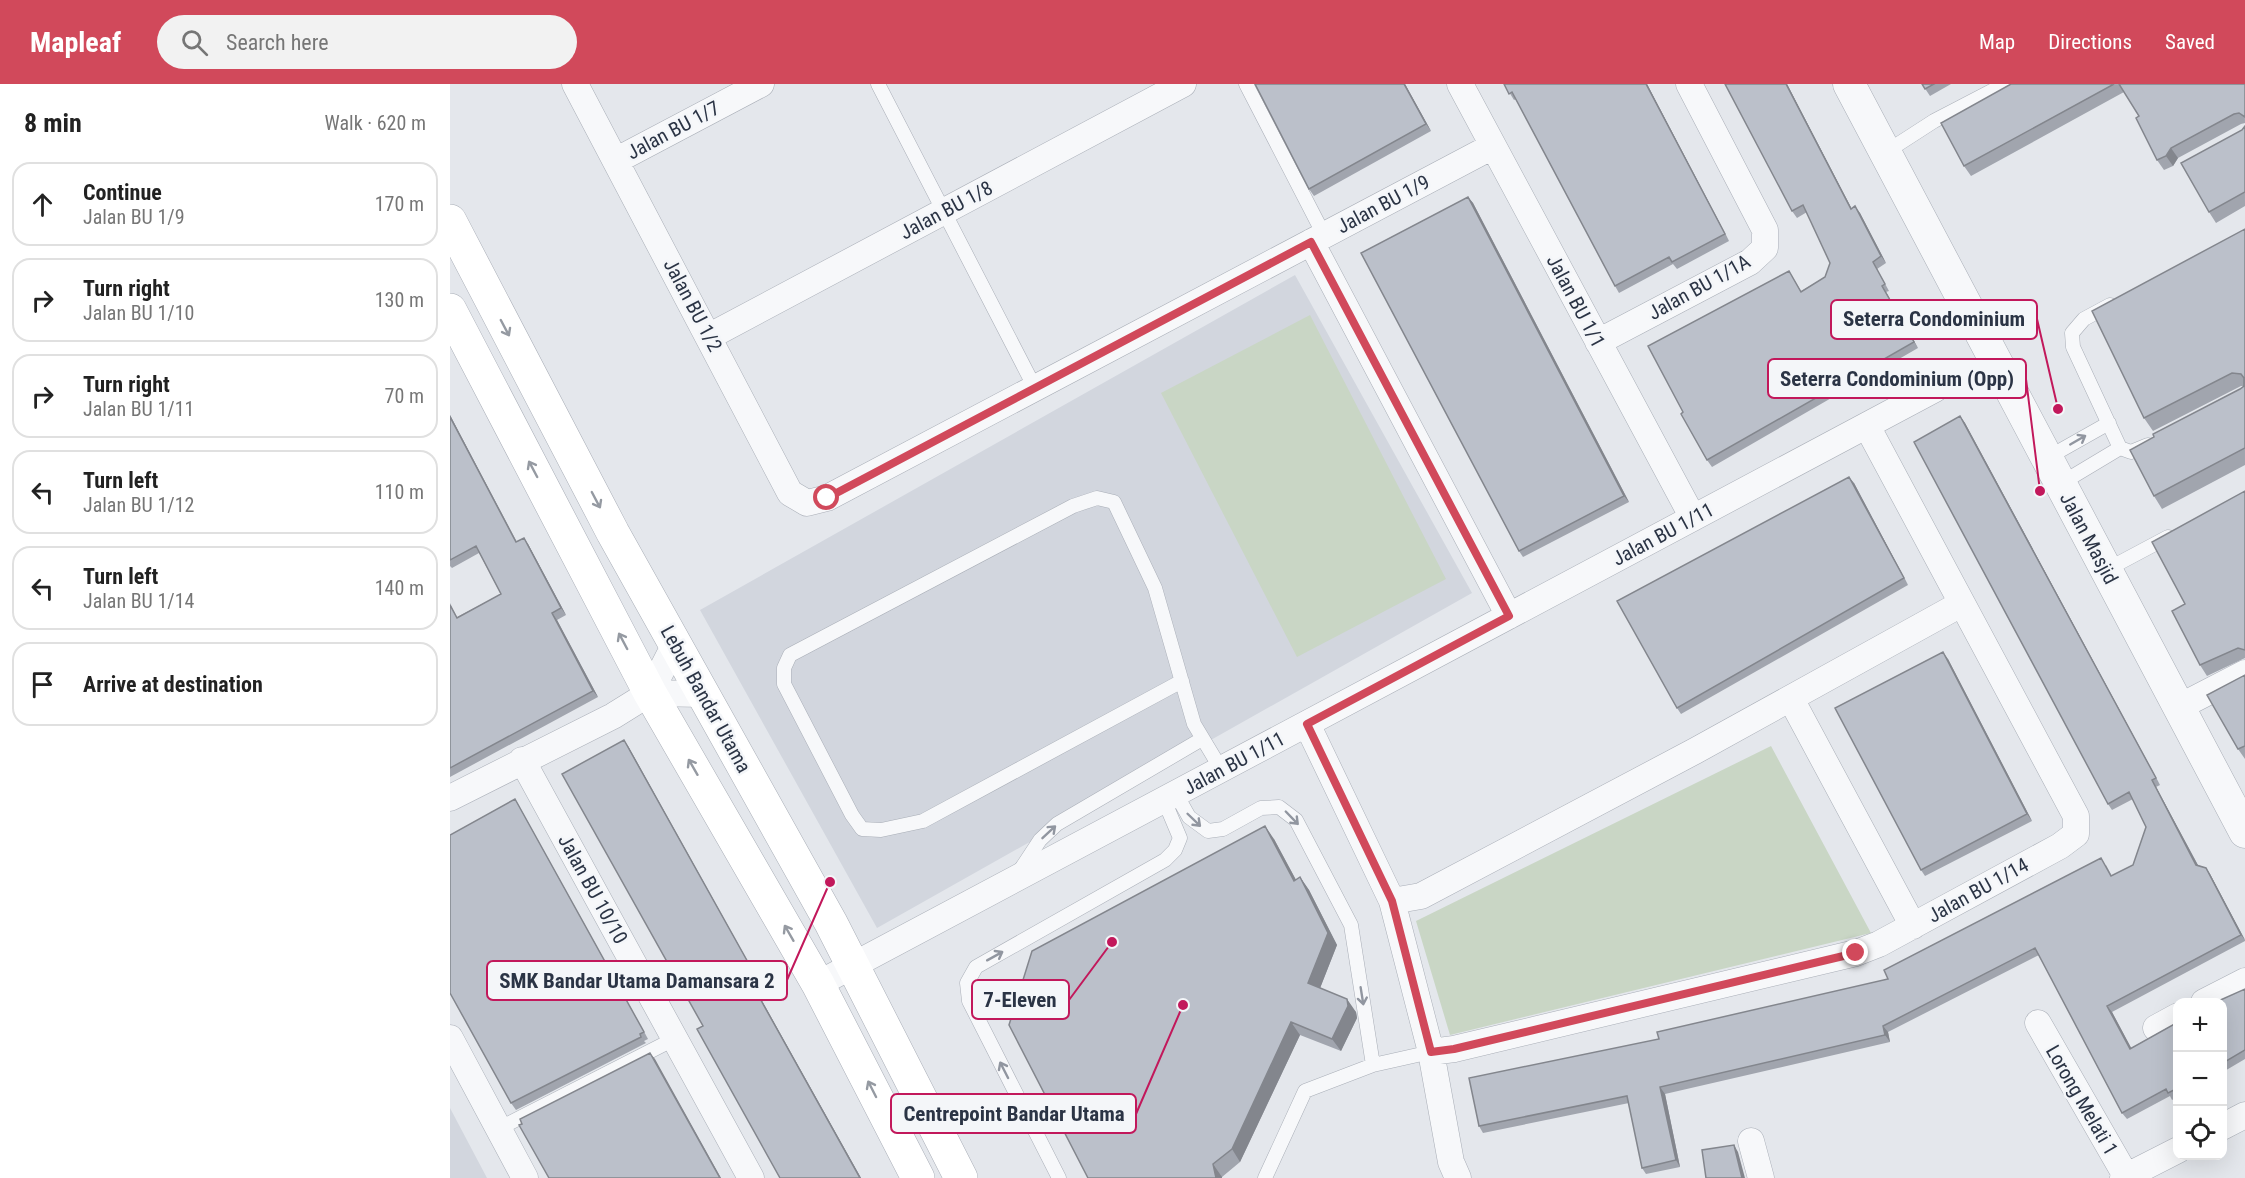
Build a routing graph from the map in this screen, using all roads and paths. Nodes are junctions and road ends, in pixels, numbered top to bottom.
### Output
1 (575, 84) edge
2 (761, 84) edge
3 (878, 84) edge
4 (1183, 84) edge
5 (1246, 84) edge
6 (1460, 84) edge
7 (1689, 84) edge
8 (1849, 84) edge
9 (2005, 84) edge
10 (1493, 146) junction
11 (1886, 152) junction
12 (617, 160) junction
13 (944, 212) junction
14 (450, 221) edge
15 (1318, 239) junction
16 (2124, 298) edge
17 (450, 310) edge
18 (710, 336) junction
19 (1598, 342) junction
20 (1035, 388) junction
21 (1935, 389) dead end
22 (2109, 423) junction
23 (1867, 426) junction
24 (2162, 438) edge
25 (2120, 447) junction
26 (2053, 471) junction
27 (827, 498) joint
28 (1693, 518) junction
29 (2186, 528) edge
30 (2106, 570) junction
31 (1961, 604) junction
32 (1509, 616) junction
33 (675, 644) junction
34 (2245, 673) edge
35 (1182, 681) junction
36 (650, 693) junction
37 (703, 694) junction
38 (1791, 699) junction
39 (2179, 707) junction
40 (1307, 724) junction
41 (1202, 739) junction
42 (522, 760) junction
43 (1221, 769) junction
44 (1170, 797) junction
45 (450, 798) edge
46 (2245, 832) edge
47 (1015, 879) junction
48 (1392, 901) junction
49 (1912, 926) junction
50 (854, 965) junction
51 (2245, 981) edge
52 (818, 984) junction
53 (2212, 998) edge
54 (2038, 1023) dead end
55 (450, 1038) edge
56 (676, 1038) junction
57 (1431, 1052) junction
58 (1373, 1065) junction
59 (2245, 1115) edge
60 (2227, 1125) edge
61 (498, 1129) junction
62 (1751, 1141) dead end
63 (2173, 1153) edge
64 (2125, 1177) edge
65 (525, 1178) edge
66 (751, 1178) edge
67 (918, 1178) edge
68 (961, 1178) edge
69 (1059, 1178) edge
70 (1265, 1178) edge
71 (1458, 1178) edge
72 (1761, 1178) edge

1 - 12 street, Jalan BU 1/2
2 - 12 street, Jalan BU 1/7
3 - 13 lane
4 - 13 street, Jalan BU 1/8
5 - 15 lane
6 - 10 street, Jalan BU 1/1
7 - 19 street, Jalan BU 1/1A
8 - 11 street, Jalan Masjid
9 - 11 lane
10 - 15 street, Jalan BU 1/9
10 - 19 street, Jalan BU 1/1
11 - 26 street, Jalan Masjid
12 - 18 street, Jalan BU 1/2
13 - 18 street, Jalan BU 1/8
13 - 20 lane
14 -> 33 main road, Lebuh Bandar Utama
15 - 20 street, Jalan BU 1/9
15 - 32 street
16 - 22 lane
36 -> 17 main road
18 - 27 street, Jalan BU 1/2
19 - 28 street, Jalan BU 1/1
20 - 27 street, Jalan BU 1/9
21 - 23 street, Jalan BU 1/11
22 - 25 lane
26 -> 22 lane
23 - 28 street, Jalan BU 1/11
23 - 31 street, Jalan BU 1/14
24 - 25 lane
25 - 26 lane
26 - 30 street, Jalan Masjid
28 - 32 street, Jalan BU 1/11
29 - 30 lane
30 - 39 street, Jalan Masjid
31 - 38 street
31 - 49 street, Jalan BU 1/14
32 - 40 street, Jalan BU 1/11
33 - 36 street
33 - 37 main road, Lebuh Bandar Utama
34 - 39 street
35 - 35 lane
35 - 41 lane
36 - 37 street
36 - 42 street
52 -> 36 main road
37 - 50 main road, Lebuh Bandar Utama
38 - 48 street
38 - 49 street
39 - 46 street, Jalan Masjid
40 - 43 street, Jalan BU 1/11
40 - 48 street
41 - 43 lane
47 -> 41 lane
42 - 45 street
42 - 56 street, Jalan BU 10/10
43 - 44 street, Jalan BU 1/11
44 - 47 street, Jalan BU 1/11
44 -> 58 lane
69 -> 44 lane
47 - 50 street, Jalan BU 1/11
48 - 57 street
49 - 57 street, Jalan BU 1/14
50 - 52 street, Jalan BU 1/11
50 - 68 main road, Lebuh Bandar Utama
51 - 53 street
67 -> 52 main road
54 - 64 street, Lorong Melati 1
55 - 61 street
56 - 61 lane
56 - 66 street, Jalan BU 10/10
57 - 58 lane
57 - 71 street
58 - 70 lane
59 - 60 street
61 - 65 street
62 - 72 street
63 - 64 street

